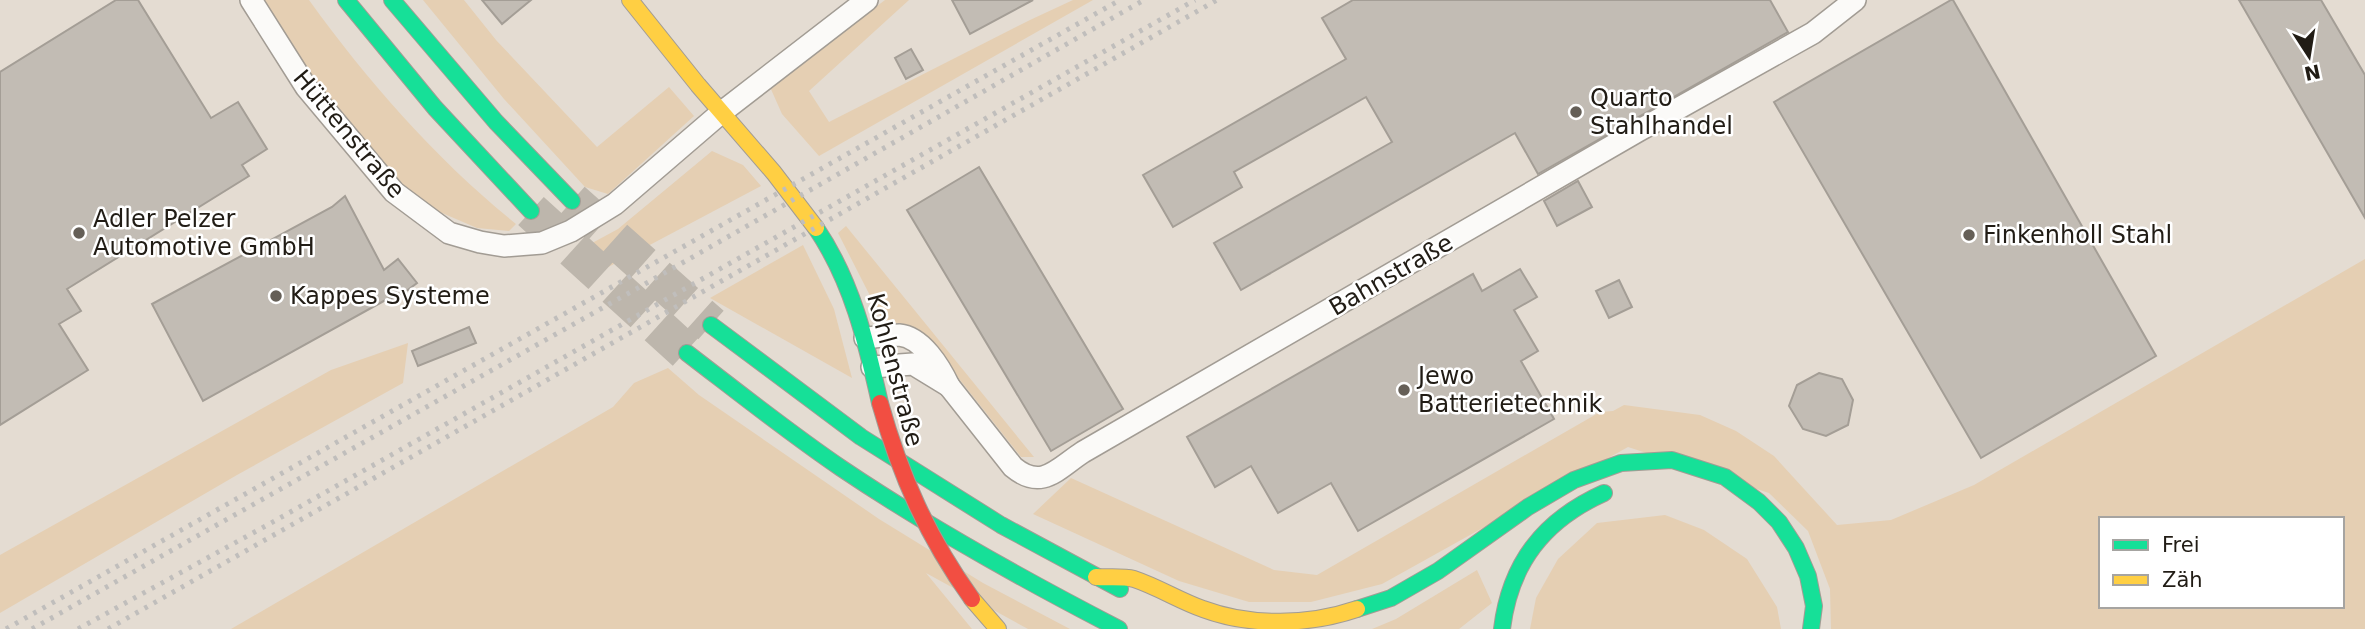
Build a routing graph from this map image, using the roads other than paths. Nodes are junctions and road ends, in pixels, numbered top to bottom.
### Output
1 (251, 0) edge
2 (346, 0) edge
3 (392, 0) edge
4 (630, 0) edge
5 (867, 0) edge
6 (1855, 0) edge
7 (722, 112) junction
8 (572, 201) tunnel mouth
9 (531, 211) tunnel mouth
10 (710, 325) tunnel mouth
11 (865, 338) junction
12 (687, 353) tunnel mouth
13 (872, 367) junction
14 (949, 386) junction
15 (1625, 487) dead end
16 (1096, 577) junction
17 (1139, 598) dead end
18 (998, 629) edge
19 (1119, 629) edge
20 (1502, 629) edge
21 (1811, 629) edge

1 - 7 street, Hüttenstraße
2 - 9 main road
3 - 8 main road
4 - 7 main road, Kohlenstraße
5 - 7 street, Hüttenstraße
6 - 14 street, Bahnstraße
7 - 11 main road, Kohlenstraße
10 - 16 main road
11 - 13 main road, Kohlenstraße
11 - 14 street, Bahnstraße
12 - 19 main road
13 - 14 street, Bahnstraße
13 - 18 main road, Kohlenstraße, bridge
15 - 20 main road
16 - 17 main road
16 - 21 main road

